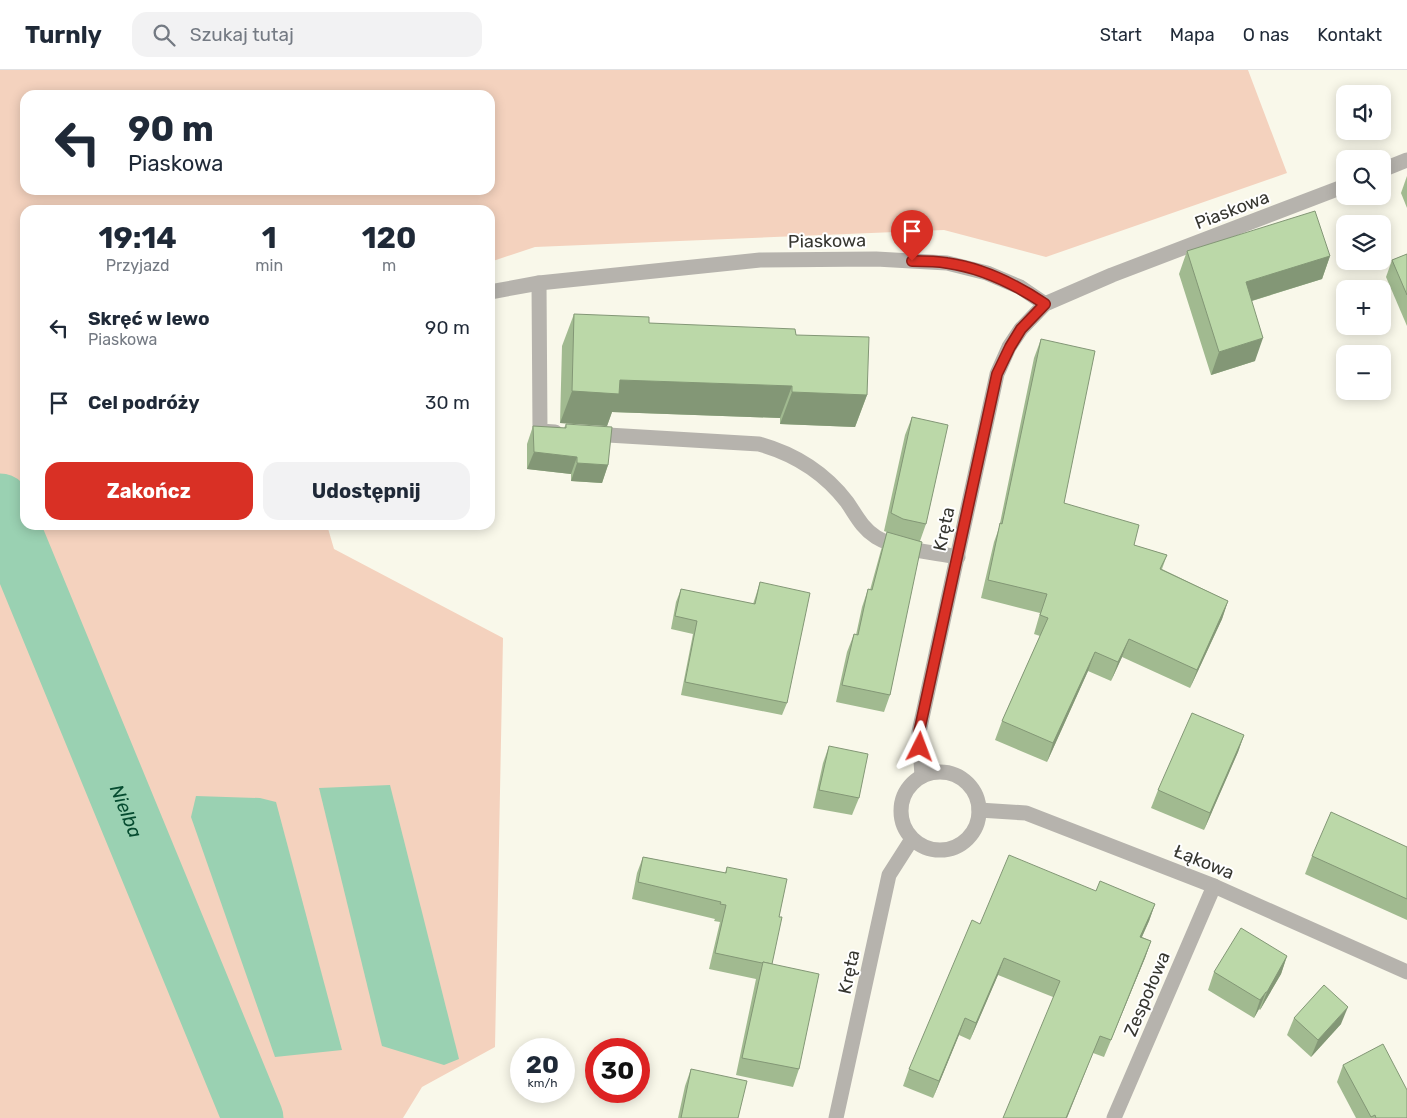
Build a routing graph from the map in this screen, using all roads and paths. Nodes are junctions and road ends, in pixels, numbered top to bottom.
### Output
1 (1407, 160) edge
2 (1391, 166) edge
3 (1336, 189) edge
4 (538, 283) junction
5 (495, 291) edge
6 (1045, 304) junction
7 (958, 556) junction
8 (922, 776) junction
9 (979, 810) junction
10 (912, 839) junction
11 (1214, 886) junction
12 (1407, 972) edge
13 (836, 1118) edge
14 (1114, 1118) edge

1 - 2 street
3 - 6 street, Piaskowa
4 - 5 street, Piaskowa
4 - 6 street, Piaskowa
4 - 7 street
6 - 7 street, Kręta
7 - 8 street, Kręta
8 - 9 street
8 - 10 street
9 - 10 street
9 - 11 street, Łąkowa
10 - 13 street, Kręta
11 - 12 street, Łąkowa
11 - 14 street, Zespołowa

